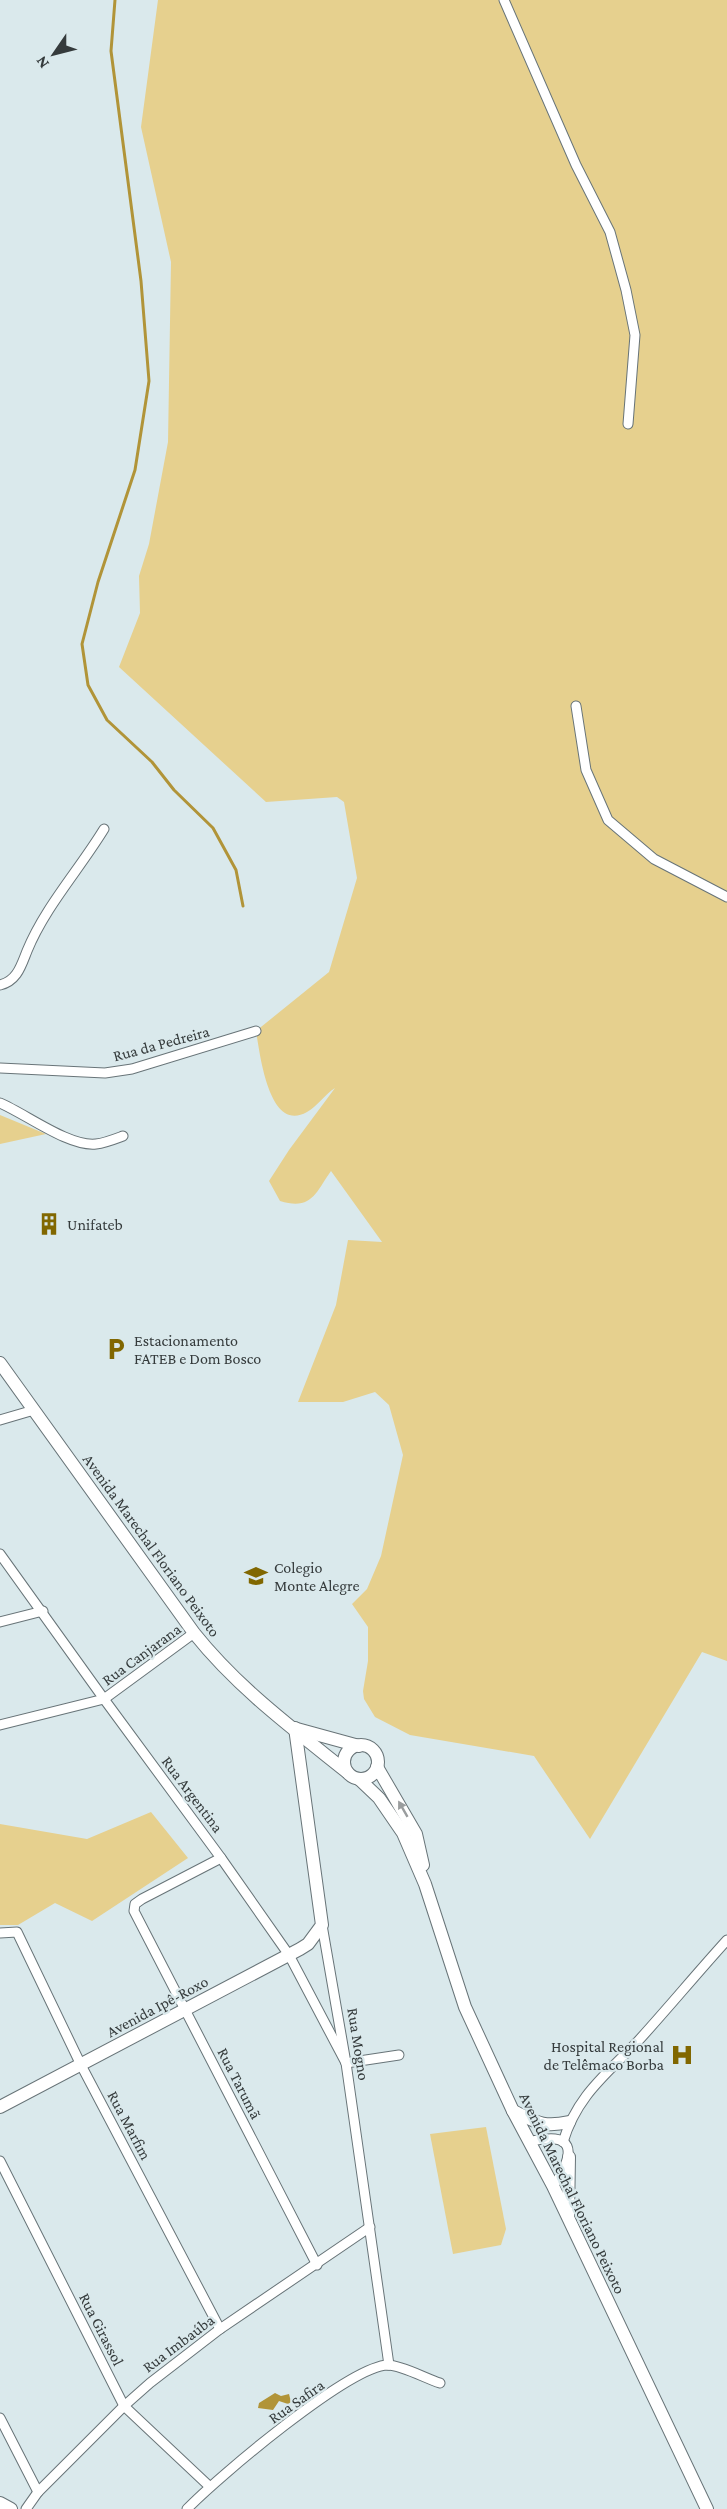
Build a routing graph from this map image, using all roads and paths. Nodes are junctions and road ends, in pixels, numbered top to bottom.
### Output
1 (504, 0) edge
2 (628, 424) dead end
3 (576, 706) dead end
4 (104, 830) dead end
5 (727, 897) edge
6 (0, 985) edge
7 (256, 1031) dead end
8 (0, 1068) edge
9 (0, 1103) edge
10 (123, 1136) dead end
11 (0, 1363) edge
12 (34, 1410) junction
13 (0, 1420) edge
14 (0, 1554) edge
15 (43, 1611) junction
16 (0, 1622) edge
17 (194, 1633) junction
18 (104, 1700) junction
19 (0, 1725) edge
20 (296, 1728) junction
21 (332, 1737) junction
22 (358, 1746) junction
23 (377, 1767) junction
24 (343, 1769) junction
25 (359, 1779) junction
26 (221, 1858) junction
27 (425, 1884) junction
28 (322, 1925) junction
29 (0, 1933) edge
30 (727, 1940) edge
31 (289, 1955) junction
32 (185, 2010) junction
33 (399, 2055) dead end
34 (346, 2063) junction
35 (81, 2065) junction
36 (0, 2107) edge
37 (513, 2111) junction
38 (569, 2122) junction
39 (531, 2142) junction
40 (563, 2142) junction
41 (568, 2157) junction
42 (0, 2161) edge
43 (553, 2186) junction
44 (568, 2220) junction
45 (370, 2228) junction
46 (317, 2265) junction
47 (220, 2329) junction
48 (389, 2365) junction
49 (440, 2383) dead end
50 (124, 2406) junction
51 (0, 2418) edge
52 (209, 2486) junction
53 (38, 2492) junction
54 (0, 2503) edge
55 (11, 2509) edge
56 (26, 2509) edge
57 (187, 2509) edge
58 (707, 2509) edge

1 - 2 street
3 - 5 street
4 - 6 street
7 - 8 street, Rua da Pedreira
9 - 10 street
11 - 12 main road, Avenida Marechal Floriano Peixoto
12 - 13 street
12 - 17 main road, Avenida Marechal Floriano Peixoto
14 - 15 street, Rua Argentina
15 - 16 street
15 - 18 street, Rua Argentina
17 - 18 street, Rua Canjarana
17 - 20 main road, Avenida Marechal Floriano Peixoto
18 - 19 street, Rua Canjarana
18 - 26 street, Rua Argentina
20 - 21 main road, Avenida Marechal Floriano Peixoto
20 - 24 main road, Avenida Marechal Floriano Peixoto
20 - 28 main road, Rua Mogno
21 - 22 main road, Avenida Marechal Floriano Peixoto
21 - 24 main road
22 - 23 main road
22 - 24 main road
23 - 25 main road
27 -> 23 main road, Avenida Marechal Floriano Peixoto
24 - 25 main road
25 - 27 main road, Avenida Marechal Floriano Peixoto
26 - 31 street, Rua Argentina
26 - 32 street, Rua Tarumã
27 - 37 main road, Avenida Marechal Floriano Peixoto
28 - 31 main road, Avenida Ipê-Roxo
28 - 34 street, Rua Mogno
29 - 35 street, Rua Marfim
30 - 38 street
31 - 32 main road, Avenida Ipê-Roxo
31 - 34 street, Rua Argentina
32 - 35 main road, Avenida Ipê-Roxo
32 - 46 street, Rua Tarumã
33 - 34 street
34 - 45 street, Rua Mogno
35 - 36 main road, Avenida Ipê-Roxo
35 - 47 street, Rua Marfim
37 - 38 main road
37 - 39 main road, Avenida Marechal Floriano Peixoto
38 - 40 street
39 - 40 street
39 - 43 main road, Avenida Marechal Floriano Peixoto
40 - 41 street
41 - 43 street
41 - 44 main road
42 - 50 street, Rua Girassol
43 - 44 main road, Avenida Marechal Floriano Peixoto
44 - 58 main road, Avenida Marechal Floriano Peixoto
45 - 46 street, Rua Imbaúba
45 - 48 street, Rua Mogno
46 - 47 street, Rua Imbaúba
47 - 50 street, Rua Imbaúba
48 - 49 street
48 - 52 street, Rua Safira
50 - 52 street, Rua Girassol
50 - 53 street, Rua Imbaúba
51 - 53 street
52 - 57 street, Rua Safira
53 - 56 street, Rua Imbaúba
54 - 55 main road

